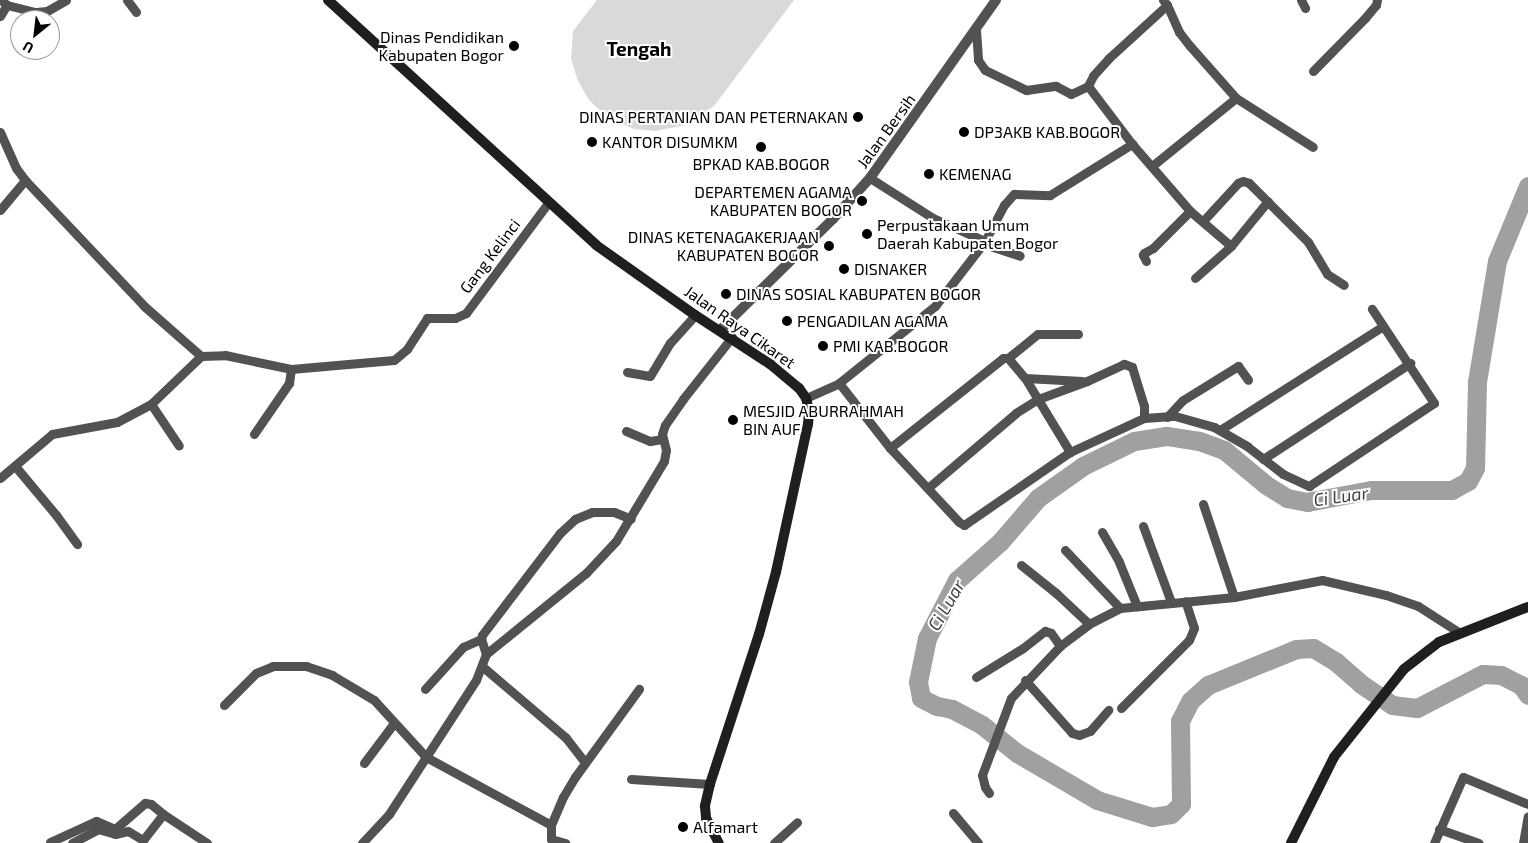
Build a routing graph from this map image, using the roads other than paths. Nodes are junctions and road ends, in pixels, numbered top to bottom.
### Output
1 (66, 0) edge
2 (127, 0) edge
3 (328, 0) edge
4 (996, 0) edge
5 (1377, 0) edge
6 (4, 2) edge
7 (1165, 2) edge
8 (136, 12) dead end
9 (0, 16) edge
10 (976, 30) junction
11 (1313, 71) dead end
12 (1088, 86) junction
13 (1236, 98) junction
14 (0, 132) edge
15 (1132, 144) junction
16 (1313, 147) dead end
17 (1152, 166) junction
18 (870, 178) junction
19 (25, 180) junction
20 (1268, 201) junction
21 (548, 203) junction
22 (0, 210) edge
23 (1190, 210) junction
24 (1203, 221) junction
25 (985, 241) junction
26 (1231, 246) junction
27 (1020, 256) dead end
28 (1146, 261) dead end
29 (1195, 278) dead end
30 (1344, 285) dead end
31 (1372, 309) dead end
32 (695, 315) junction
33 (1383, 326) junction
34 (720, 330) junction
35 (1078, 334) dead end
36 (732, 338) junction
37 (201, 356) junction
38 (1008, 358) junction
39 (1410, 364) junction
40 (291, 369) junction
41 (627, 372) dead end
42 (1025, 378) junction
43 (1248, 380) dead end
44 (1087, 382) junction
45 (839, 383) junction
46 (806, 398) junction
47 (1038, 399) junction
48 (151, 404) junction
49 (1167, 416) junction
50 (1144, 418) junction
51 (1220, 430) junction
52 (626, 431) dead end
53 (254, 434) dead end
54 (662, 439) junction
55 (179, 446) dead end
56 (890, 448) junction
57 (1070, 452) junction
58 (1263, 459) junction
59 (15, 466) junction
60 (0, 478) edge
61 (928, 488) junction
62 (1203, 504) dead end
63 (631, 519) junction
64 (1143, 526) dead end
65 (1102, 532) dead end
66 (77, 544) dead end
67 (1065, 550) dead end
68 (1021, 565) dead end
69 (1234, 596) junction
70 (1185, 601) junction
71 (1171, 602) junction
72 (1137, 606) junction
73 (1528, 607) edge
74 (1120, 608) junction
75 (1089, 624) junction
76 (1460, 633) junction
77 (480, 639) junction
78 (1060, 646) junction
79 (486, 654) junction
80 (483, 667) junction
81 (976, 677) dead end
82 (1026, 680) junction
83 (425, 689) dead end
84 (639, 689) dead end
85 (224, 705) dead end
86 (1121, 708) dead end
87 (1108, 710) dead end
88 (394, 723) junction
89 (426, 757) junction
90 (585, 762) junction
91 (364, 763) dead end
92 (631, 778) dead end
93 (710, 784) junction
94 (989, 793) dead end
95 (1528, 804) edge
96 (953, 813) dead end
97 (163, 814) junction
98 (1528, 816) edge
99 (797, 822) dead end
100 (551, 825) junction
101 (1439, 829) junction
102 (145, 841) edge
103 (548, 841) edge
104 (50, 843) edge
105 (72, 843) edge
106 (207, 843) edge
107 (362, 843) edge
108 (565, 843) edge
109 (719, 843) edge
110 (774, 843) edge
111 (978, 843) edge
112 (1291, 843) edge
113 (1434, 843) edge
114 (1479, 843) edge
115 (1524, 843) edge

1 - 6 street
2 - 8 street
3 - 21 main road, Jalan Raya Cikaret
4 - 10 street, Jalan Bersih
5 - 11 street
6 - 9 street
7 - 12 street
7 - 13 street
10 - 12 street
10 - 18 street, Jalan Bersih
12 - 15 street
13 - 16 street
13 - 17 street
14 - 19 street
15 - 17 street
15 - 25 street
17 - 23 street
18 - 25 street
18 - 34 street, Jalan Bersih
19 - 22 street
19 - 37 street
20 - 24 street
20 - 26 street
20 - 30 street
21 - 32 main road, Jalan Raya Cikaret
21 - 40 street, Gang Kelinci
23 - 24 street
23 - 28 street
24 - 26 street
25 - 27 street
25 - 45 street
26 - 29 street
31 - 33 street
32 - 34 main road, Jalan Raya Cikaret
32 - 41 street
33 - 39 street
33 - 51 street
34 - 36 main road, Jalan Raya Cikaret
35 - 38 street
36 - 46 main road, Jalan Raya Cikaret
36 - 54 street
37 - 40 street, Gang Kelinci
37 - 48 street
38 - 42 street
38 - 56 street
39 - 58 street
39 - 58 street
40 - 53 street
42 - 44 street
42 - 47 street
43 - 49 street
44 - 47 street
44 - 50 street
45 - 46 street
45 - 56 street
46 - 93 main road
47 - 57 street
47 - 61 street
48 - 55 street
48 - 59 street
49 - 50 street
49 - 51 street
50 - 57 street
51 - 58 street
52 - 54 street
54 - 63 street
56 - 61 street
57 - 61 street
59 - 60 street
59 - 66 street
62 - 69 street
63 - 77 street
63 - 79 street
64 - 71 street
65 - 72 street
67 - 74 street
68 - 75 street
69 - 70 street
69 - 76 street
70 - 71 street
70 - 86 street
71 - 72 street
72 - 74 street
73 - 76 main road
74 - 75 street
75 - 78 street
76 - 112 main road
77 - 79 street
77 - 83 street
78 - 81 street
78 - 82 street
79 - 80 street
80 - 89 street
80 - 90 street
82 - 87 street
82 - 94 street
84 - 90 street
85 - 88 street
88 - 89 street
88 - 91 street
89 - 100 street
89 - 107 street
90 - 100 street
92 - 93 street
93 - 109 main road
95 - 101 street
96 - 111 street
97 - 102 street
97 - 104 street
97 - 106 street
98 - 115 street
99 - 110 street
100 - 103 street
101 - 113 street
101 - 114 street
102 - 105 street
103 - 108 street

